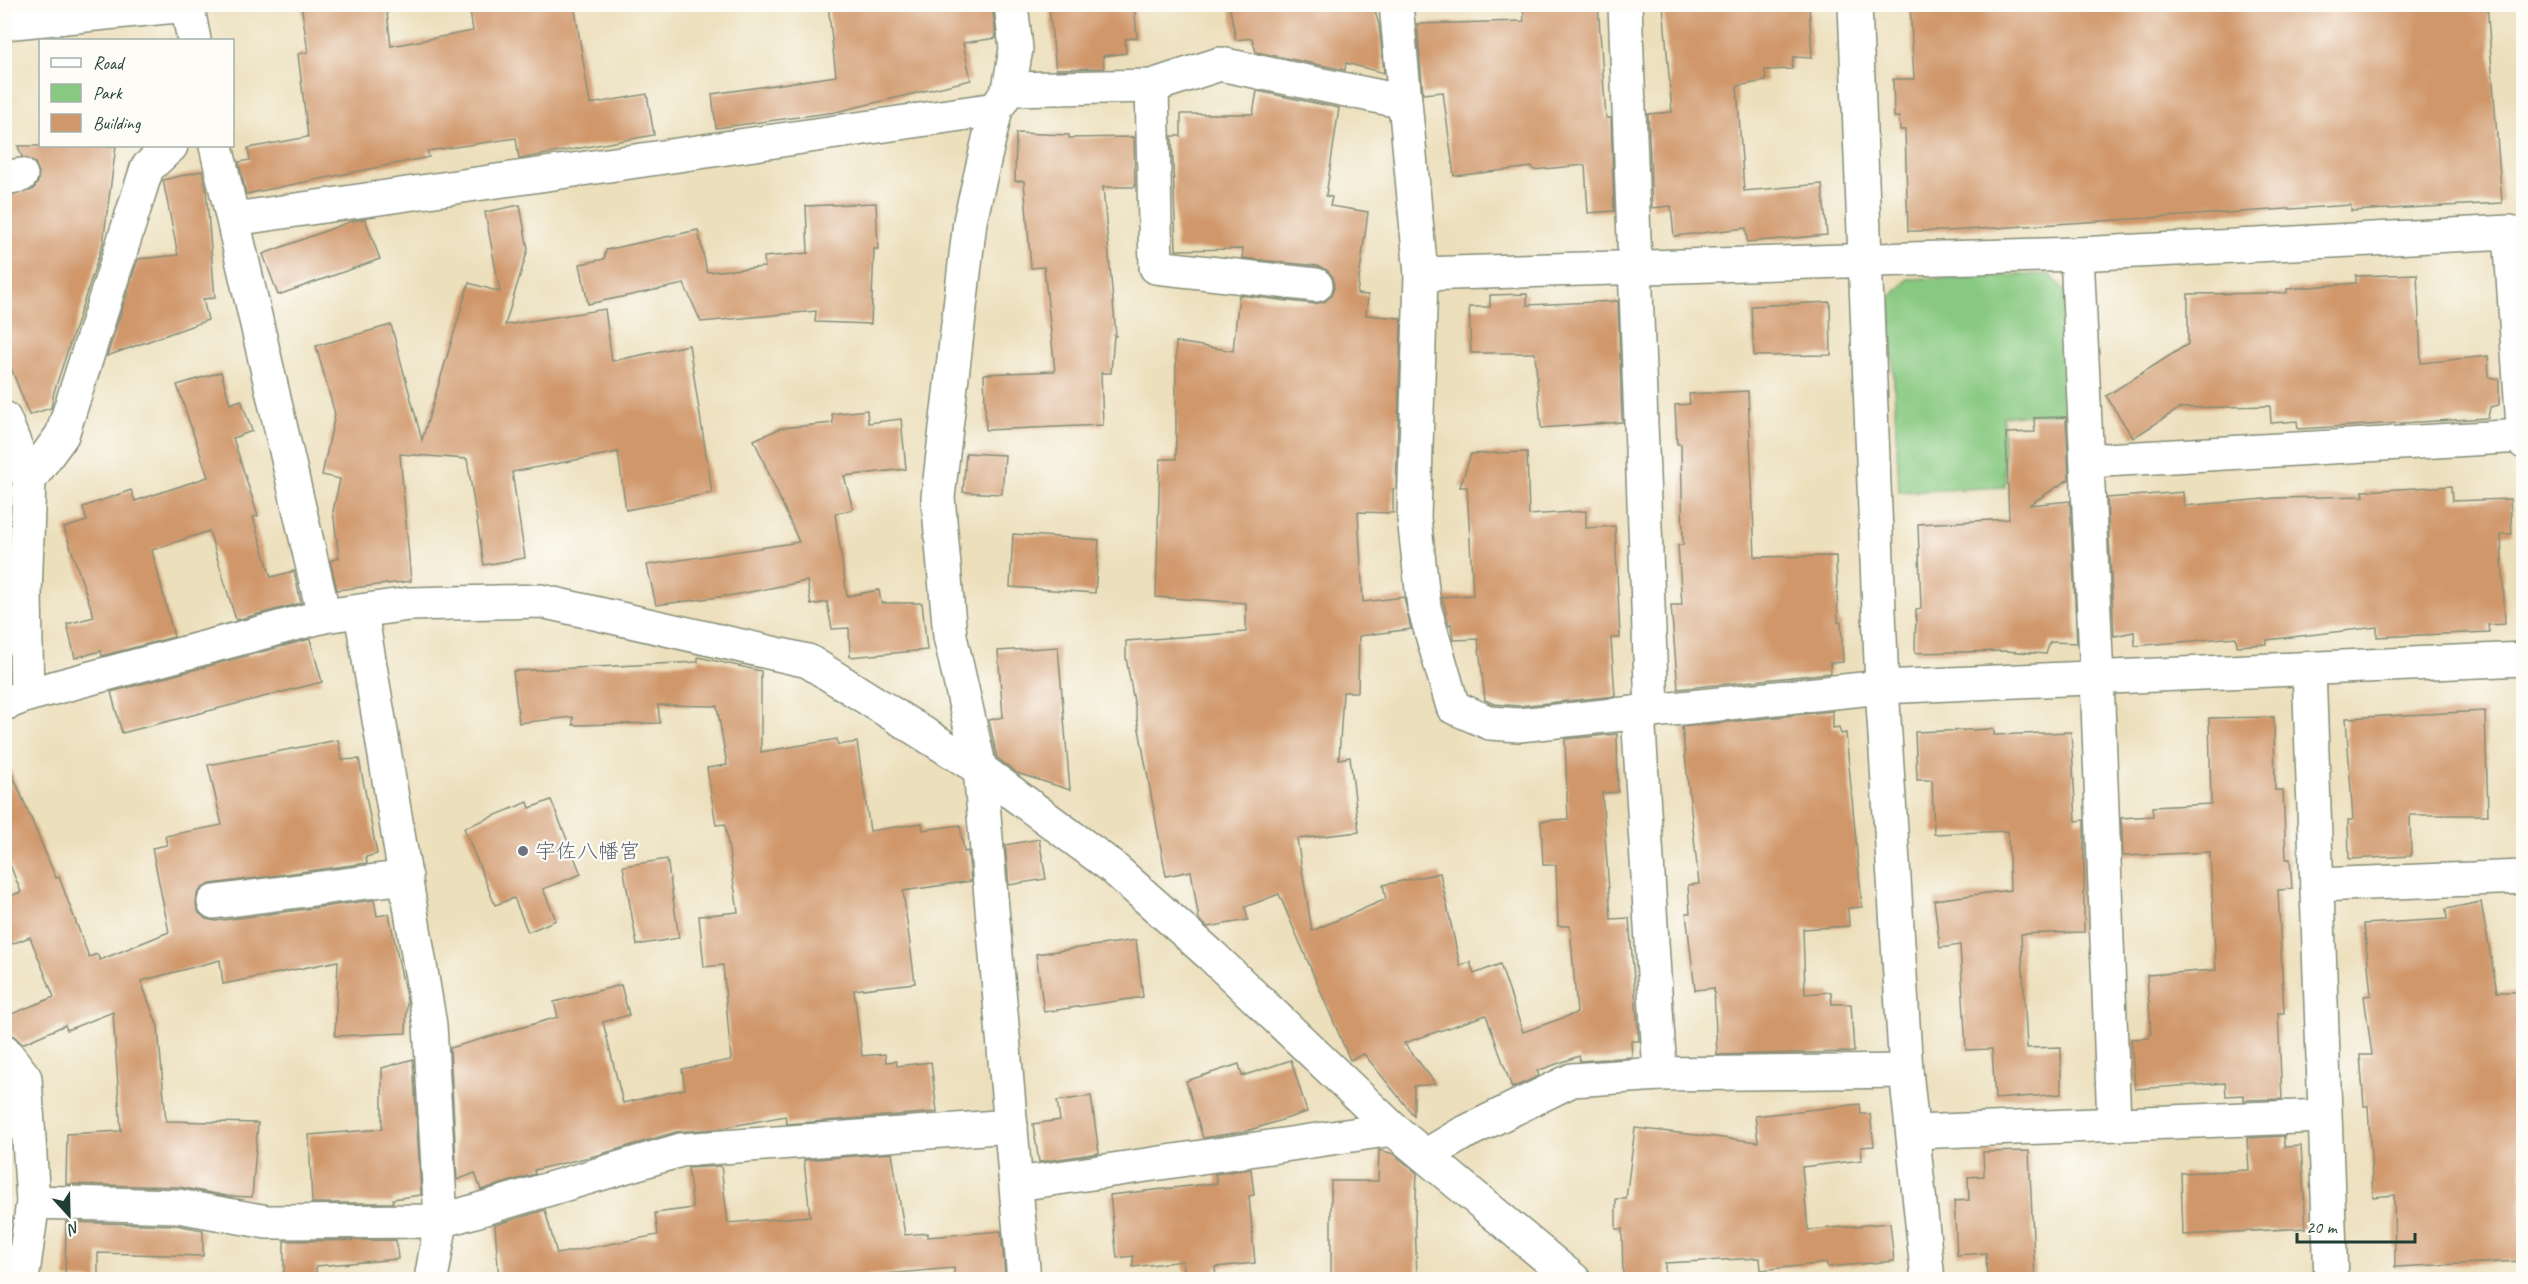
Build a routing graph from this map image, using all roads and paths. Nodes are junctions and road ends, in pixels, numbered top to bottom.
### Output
1 (1011, 4) edge
2 (1396, 4) edge
3 (1625, 4) edge
4 (1855, 4) edge
5 (187, 5) edge
6 (4, 23) edge
7 (194, 39) edge
8 (1152, 86) junction
9 (1003, 99) junction
10 (1405, 102) junction
11 (170, 147) edge
12 (216, 147) edge
13 (234, 219) junction
14 (2077, 254) junction
15 (1865, 262) junction
16 (1635, 267) junction
17 (1421, 274) junction
18 (1316, 285) dead end
19 (4, 418) edge
20 (2523, 436) edge
21 (2523, 442) edge
22 (2087, 461) junction
23 (29, 480) junction
24 (361, 612) junction
25 (324, 616) junction
26 (2523, 659) edge
27 (2309, 669) junction
28 (2097, 678) junction
29 (1882, 687) junction
30 (16, 699) edge
31 (1645, 711) junction
32 (980, 769) junction
33 (2523, 877) edge
34 (406, 878) junction
35 (2317, 885) junction
36 (214, 902) dead end
37 (4, 1051) edge
38 (1906, 1071) junction
39 (1660, 1074) junction
40 (2324, 1116) junction
41 (2114, 1123) junction
42 (1011, 1126) junction
43 (1393, 1129) junction
44 (1914, 1132) junction
45 (1427, 1155) junction
46 (1017, 1184) junction
47 (33, 1202) junction
48 (441, 1221) junction
49 (22, 1280) edge
50 (431, 1280) edge
51 (1024, 1280) edge
52 (1574, 1280) edge
53 (1928, 1280) edge
54 (2331, 1280) edge

1 - 9 street
2 - 10 street
3 - 16 street
4 - 15 street
5 - 6 street
5 - 7 street
8 - 9 street
8 - 10 street
8 - 18 street
9 - 13 street
9 - 32 street
10 - 17 street
11 - 23 street
12 - 13 street
13 - 25 street
14 - 15 street
14 - 20 street
14 - 22 street
15 - 16 street
15 - 29 street
16 - 17 street
16 - 31 street
17 - 31 street
19 - 23 street
20 - 21 street
20 - 22 street
22 - 28 street
23 - 30 street
24 - 25 street
24 - 32 street
24 - 34 street
25 - 30 street
26 - 27 street
27 - 28 street
27 - 35 street
28 - 29 street
28 - 41 street
29 - 31 street
29 - 38 street
31 - 39 street
32 - 42 street
32 - 43 street
33 - 35 street
34 - 36 street
34 - 48 street
35 - 40 street
37 - 47 street
38 - 39 street
38 - 44 street
39 - 45 street
40 - 41 street
40 - 54 street
41 - 44 street
42 - 46 street
42 - 48 street
43 - 45 street
43 - 46 street
44 - 53 street
45 - 52 street
46 - 51 street
47 - 48 street
47 - 49 street
48 - 50 street

